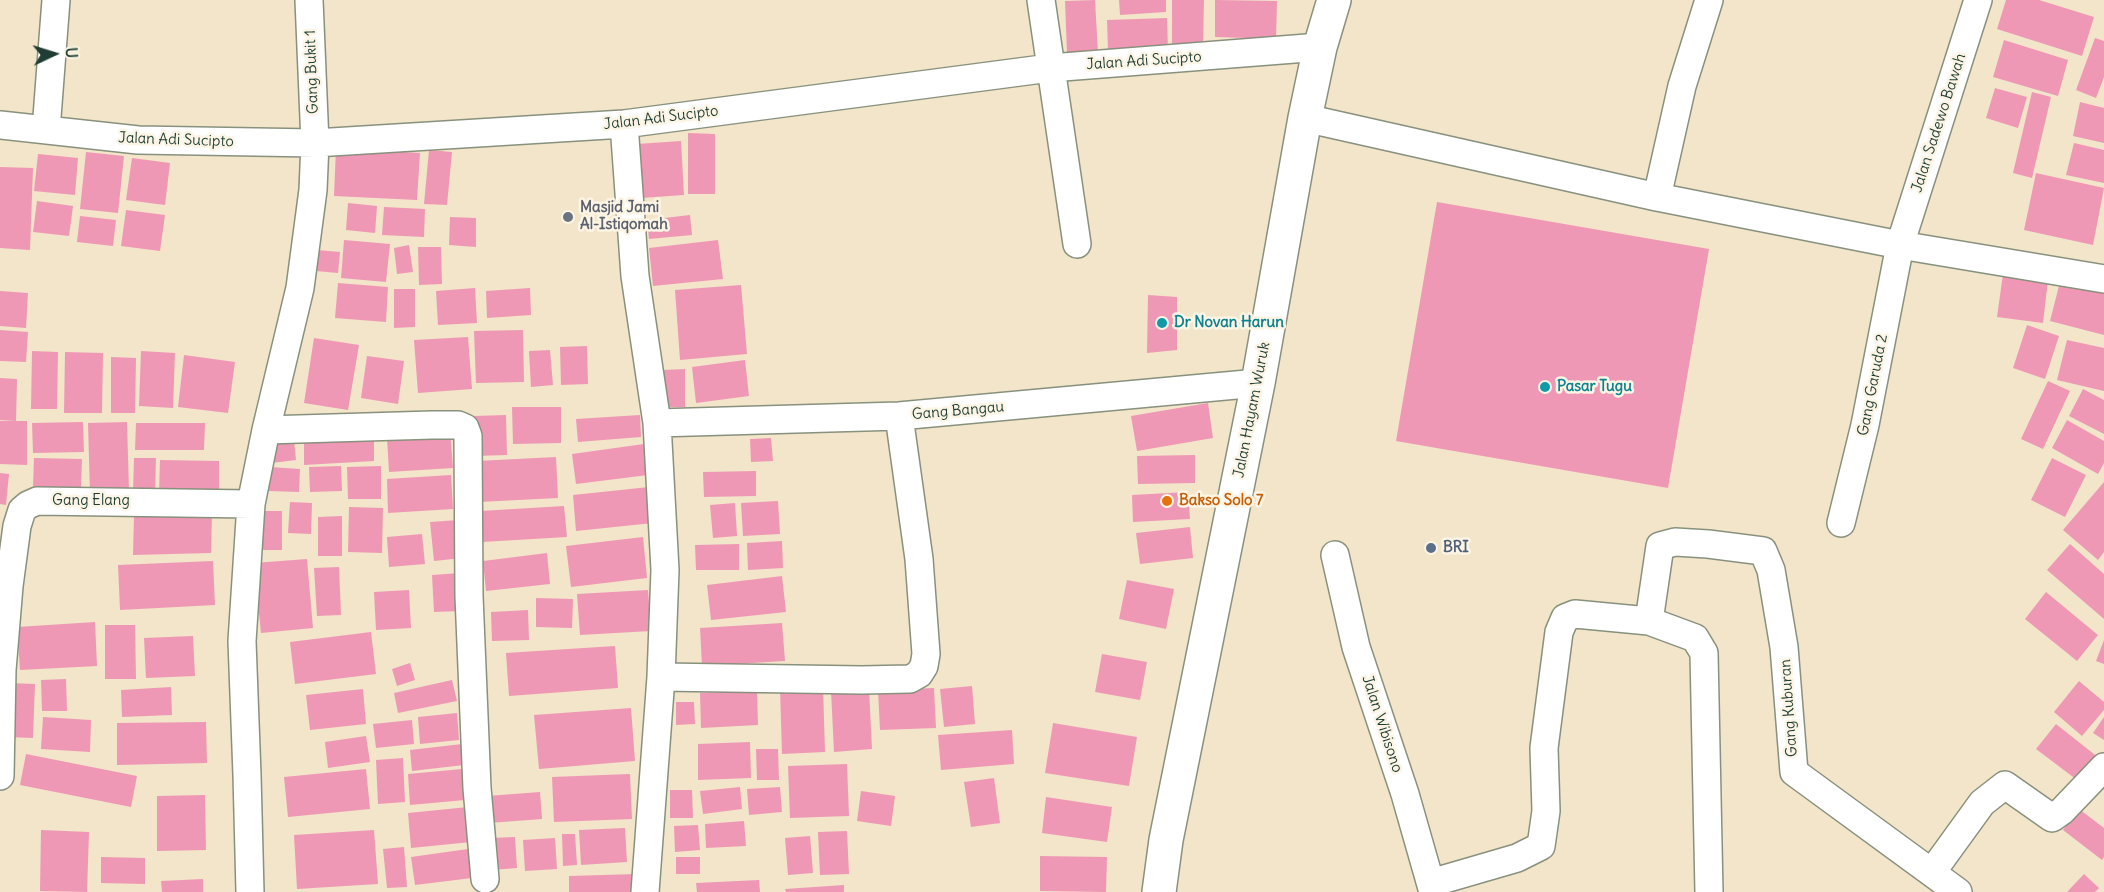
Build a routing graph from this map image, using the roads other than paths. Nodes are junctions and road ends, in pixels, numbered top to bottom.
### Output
1 (56, 0) edge
2 (309, 0) edge
3 (1041, 0) edge
4 (1334, 0) edge
5 (1709, 0) edge
6 (1978, 0) edge
7 (1320, 47) junction
8 (1050, 68) junction
9 (1305, 118) junction
10 (624, 124) junction
11 (0, 125) edge
12 (46, 130) junction
13 (315, 143) junction
14 (1657, 197) junction
15 (1077, 244) dead end
16 (1899, 245) junction
17 (2104, 279) edge
18 (1258, 383) junction
19 (899, 416) junction
20 (657, 423) junction
21 (266, 430) junction
22 (251, 504) junction
23 (1841, 523) dead end
24 (1335, 555) dead end
25 (1648, 621) junction
26 (661, 677) junction
27 (2104, 767) edge
28 (0, 776) edge
29 (1932, 872) junction
30 (485, 879) dead end
31 (1432, 887) edge
32 (250, 892) edge
33 (645, 892) edge
34 (1159, 892) edge
35 (1709, 892) edge
36 (1958, 892) edge

1 - 12 street
2 - 13 street, Gang Bukit 1
3 - 8 street
4 - 7 street, Jalan Hayam Wuruk
5 - 14 street
6 - 16 street, Jalan Sadewo Bawah
7 - 8 street, Jalan Adi Sucipto
7 - 9 street, Jalan Hayam Wuruk
8 - 10 street, Jalan Adi Sucipto
8 - 15 street
9 - 14 street
9 - 18 street, Jalan Hayam Wuruk
10 - 13 street, Jalan Adi Sucipto
10 - 20 street
11 - 12 street, Jalan Adi Sucipto
12 - 13 street, Jalan Adi Sucipto
13 - 21 street, Gang Bukit 1
14 - 16 street
16 - 17 street
16 - 23 street, Gang Garuda 2
18 - 19 street, Gang Bangau
18 - 34 street, Jalan Hayam Wuruk
19 - 20 street, Gang Bangau
19 - 26 street
20 - 26 street
21 - 22 street, Gang Bukit 1
21 - 30 street
22 - 28 street, Gang Elang
22 - 32 street, Gang Bukit 1
24 - 31 street, Jalan Wibisono
25 - 29 street, Gang Kuburan
25 - 31 street
25 - 35 street
26 - 33 street
27 - 29 street
29 - 36 street, Gang Kuburan

